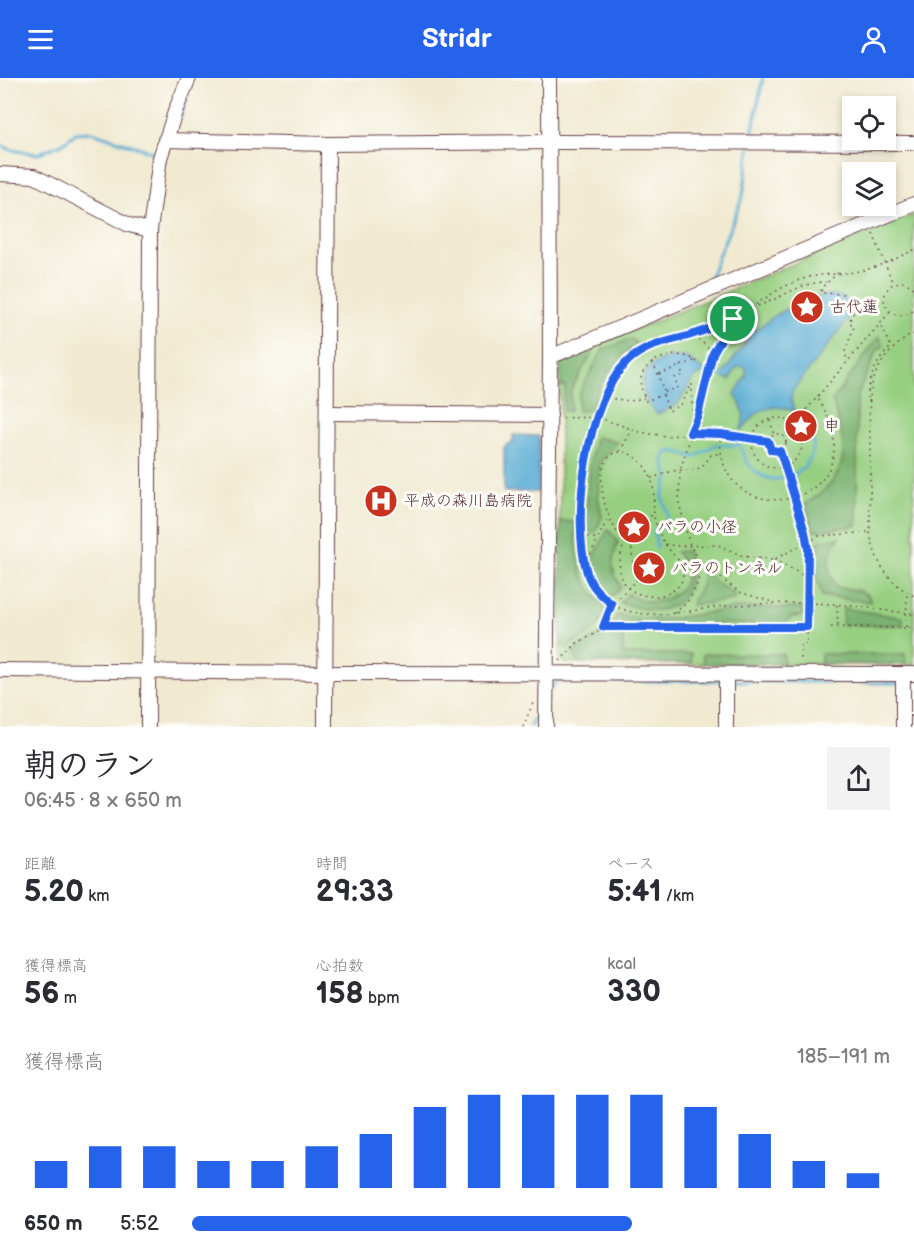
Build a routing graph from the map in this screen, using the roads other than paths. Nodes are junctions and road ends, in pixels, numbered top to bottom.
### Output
1 (549, 78) edge
2 (186, 79) edge
3 (165, 140) junction
4 (550, 142) junction
5 (914, 143) edge
6 (328, 144) junction
7 (0, 174) edge
8 (914, 204) edge
9 (150, 230) junction
10 (550, 357) junction
11 (328, 412) junction
12 (554, 416) junction
13 (0, 670) edge
14 (148, 671) junction
15 (325, 673) junction
16 (547, 673) junction
17 (726, 674) junction
18 (909, 674) edge
19 (148, 727) edge
20 (325, 727) edge
21 (546, 727) edge
22 (726, 727) edge
23 (903, 727) edge

1 - 4 street
2 - 3 street
3 - 6 street
3 - 9 street
4 - 5 street
4 - 6 street
4 - 10 street
6 - 11 street
7 - 9 street
8 - 10 street
9 - 14 street
10 - 12 street
11 - 12 street
11 - 15 street
12 - 16 street
13 - 14 street
14 - 15 street
14 - 19 street
15 - 16 street
15 - 20 street
16 - 17 street
16 - 21 street
17 - 18 street
17 - 22 street
18 - 23 street

